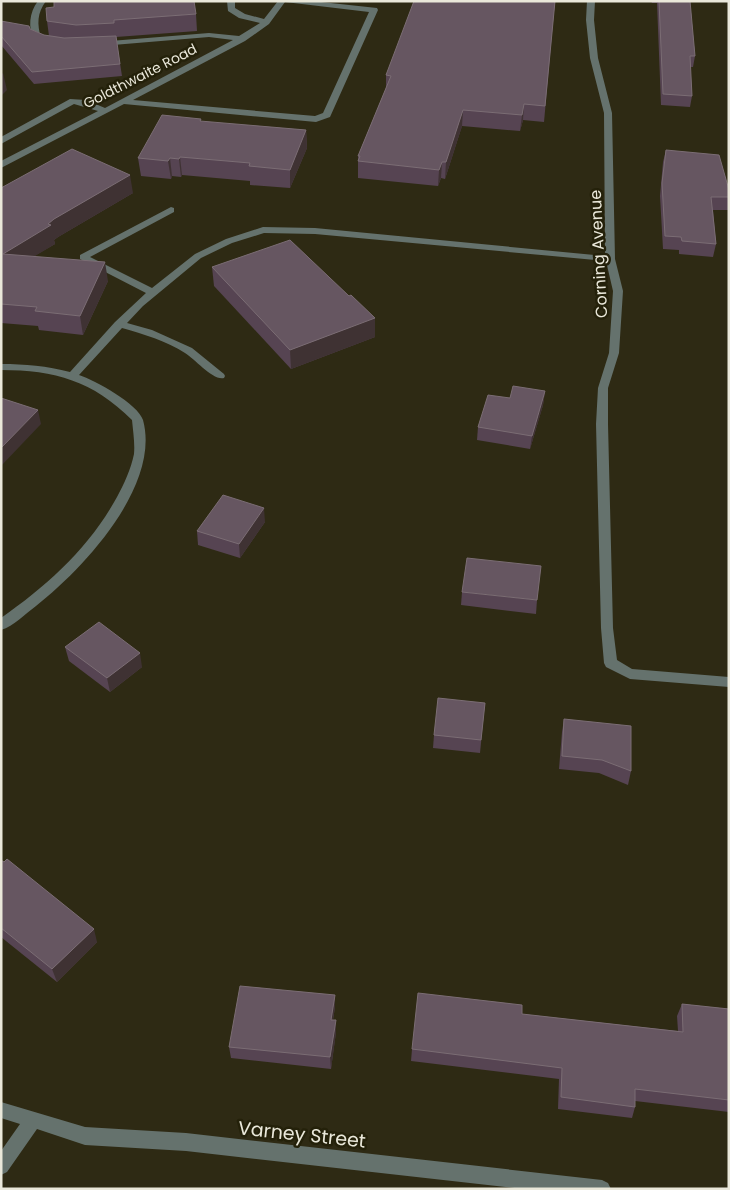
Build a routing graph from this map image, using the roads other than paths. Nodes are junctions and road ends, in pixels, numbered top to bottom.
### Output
1 (42, 1) edge
2 (231, 1) edge
3 (282, 1) edge
4 (288, 1) edge
5 (591, 1) edge
6 (266, 22) junction
7 (242, 39) junction
8 (53, 45) edge
9 (91, 45) edge
10 (125, 102) junction
11 (105, 111) junction
12 (1, 141) edge
13 (1, 165) edge
14 (171, 210) dead end
15 (610, 259) junction
16 (152, 292) junction
17 (119, 324) junction
18 (1, 367) edge
19 (72, 376) junction
20 (220, 376) dead end
21 (1, 625) edge
22 (729, 682) edge
23 (1, 1110) edge
24 (33, 1120) junction
25 (1, 1166) edge
26 (602, 1189) edge

1 - 8 street
2 - 6 street
3 - 6 street, Goldthwaite Road
4 - 10 street
5 - 15 street, Corning Avenue
6 - 7 street, Goldthwaite Road
7 - 9 street
7 - 10 street, Goldthwaite Road
10 - 11 street, Goldthwaite Road
11 - 12 street
11 - 13 street, Goldthwaite Road
14 - 16 street
15 - 16 street
15 - 22 street, Corning Avenue
16 - 17 street
17 - 19 street
17 - 20 street
18 - 19 street
19 - 21 street
23 - 24 street, Varney Street
24 - 25 street
24 - 26 street, Varney Street

